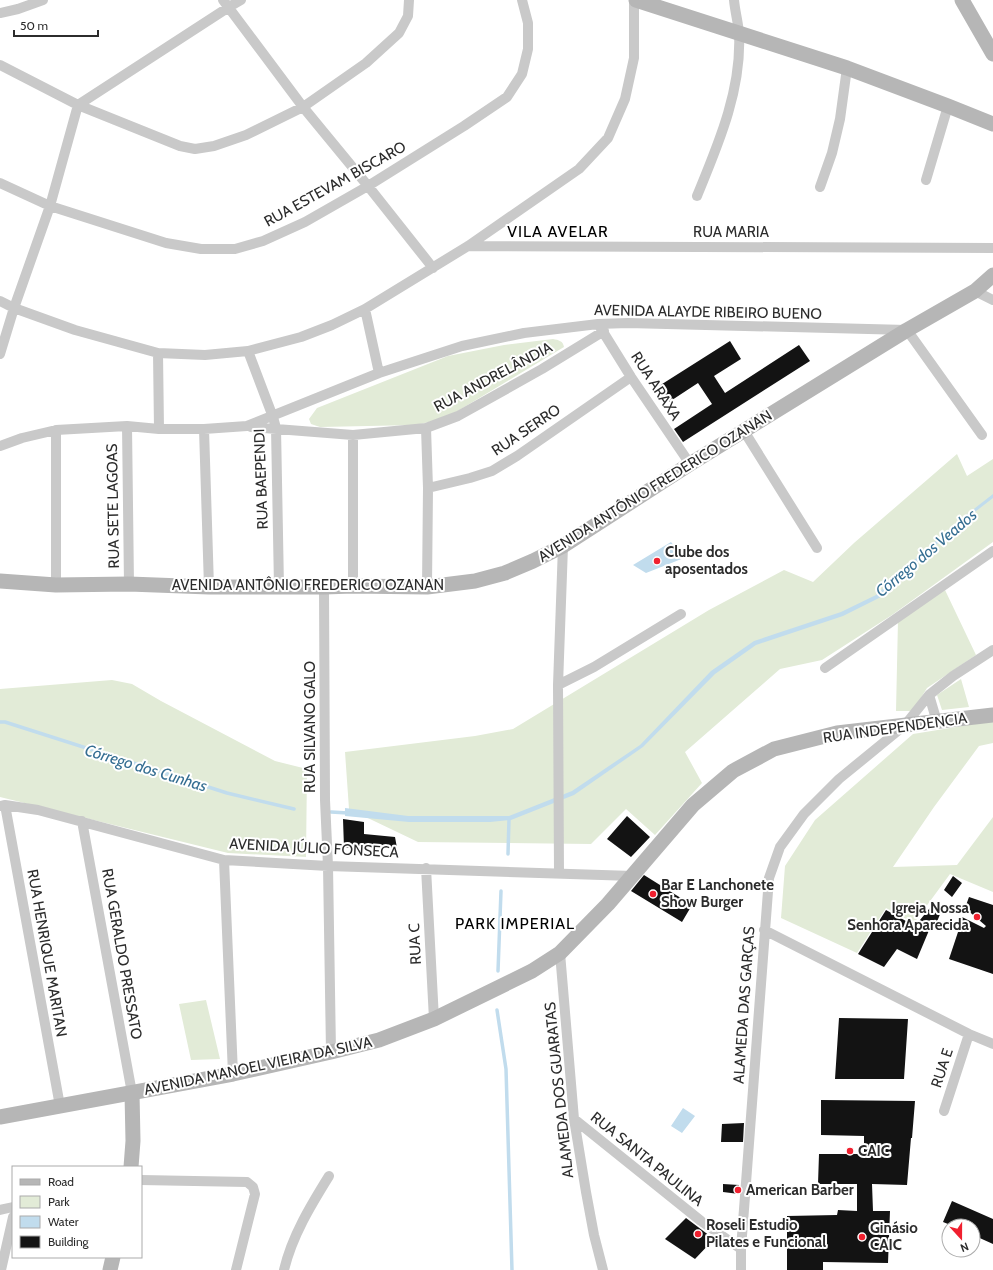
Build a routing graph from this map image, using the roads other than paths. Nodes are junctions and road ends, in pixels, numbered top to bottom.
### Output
1 (43, 0) edge
2 (241, 0) edge
3 (409, 0) edge
4 (522, 0) edge
5 (635, 0) edge
6 (734, 0) edge
7 (962, 0) edge
8 (226, 4) edge
9 (0, 13) edge
10 (739, 33) junction
11 (993, 54) edge
12 (0, 64) edge
13 (847, 68) junction
14 (78, 105) junction
15 (948, 106) junction
16 (303, 108) junction
17 (993, 124) edge
18 (926, 180) dead end
19 (0, 183) edge
20 (368, 186) junction
21 (820, 187) dead end
22 (697, 196) dead end
23 (50, 206) junction
24 (468, 246) junction
25 (993, 248) edge
26 (433, 268) junction
27 (993, 275) edge
28 (975, 291) junction
29 (993, 300) edge
30 (0, 301) edge
31 (14, 308) junction
32 (365, 309) junction
33 (601, 328) junction
34 (907, 330) junction
35 (248, 351) junction
36 (0, 354) edge
37 (158, 354) junction
38 (379, 373) junction
39 (631, 377) junction
40 (273, 416) junction
41 (127, 426) junction
42 (247, 426) junction
43 (276, 428) junction
44 (426, 428) junction
45 (159, 429) junction
46 (204, 429) junction
47 (56, 430) junction
48 (744, 431) junction
49 (353, 435) junction
50 (982, 435) dead end
51 (0, 446) edge
52 (690, 464) junction
53 (428, 488) junction
54 (563, 546) junction
55 (817, 548) dead end
56 (993, 551) edge
57 (0, 581) edge
58 (129, 584) junction
59 (56, 585) junction
60 (353, 586) junction
61 (209, 587) junction
62 (278, 587) junction
63 (324, 587) junction
64 (427, 587) junction
65 (681, 614) dead end
66 (993, 650) edge
67 (825, 668) dead end
68 (558, 686) junction
69 (929, 695) junction
70 (993, 715) edge
71 (937, 722) junction
72 (905, 725) junction
73 (2, 806) edge
74 (82, 821) junction
75 (224, 860) junction
76 (328, 866) junction
77 (426, 868) junction
78 (559, 873) junction
79 (633, 876) junction
80 (764, 930) junction
81 (560, 953) junction
82 (434, 1019) junction
83 (969, 1034) junction
84 (993, 1044) edge
85 (331, 1052) junction
86 (233, 1074) junction
87 (132, 1093) junction
88 (60, 1106) junction
89 (944, 1111) dead end
90 (0, 1117) edge
91 (574, 1119) junction
92 (131, 1166) edge
93 (330, 1176) dead end
94 (142, 1180) edge
95 (12, 1207) edge
96 (0, 1210) edge
97 (12, 1221) edge
98 (741, 1248) junction
99 (113, 1258) edge
100 (1, 1270) edge
101 (110, 1270) edge
102 (236, 1270) edge
103 (284, 1270) edge
104 (603, 1270) edge
105 (741, 1270) edge

1 - 9 street
2 - 8 street
3 - 16 street
4 - 20 street, RUA ESTEVAM BISCARO
5 - 10 street
5 - 24 street
6 - 10 street
7 - 11 street
8 - 14 street
8 - 16 street
10 - 13 street
10 - 22 street
12 - 14 street
13 - 15 street
13 - 21 street
14 - 16 street
14 - 23 street
15 - 17 street
15 - 18 street
16 - 20 street
19 - 23 street, RUA ESTEVAM BISCARO
20 - 23 street, RUA ESTEVAM BISCARO
20 - 26 street
23 - 31 street
24 - 25 street, RUA MARIA
24 - 26 street
26 - 32 street
27 - 28 street, AVENIDA ANTÔNIO FREDERICO OZANAN
28 - 29 street
28 - 34 street, AVENIDA ANTÔNIO FREDERICO OZANAN
30 - 31 street
31 - 36 street
31 - 37 street
32 - 35 street
32 - 38 street
33 - 34 street, AVENIDA ALAYDE RIBEIRO BUENO
33 - 38 street, AVENIDA ALAYDE RIBEIRO BUENO
33 - 39 street, RUA ARAXA
33 - 44 street, RUA ANDRELÂNDIA
34 - 48 street, AVENIDA ANTÔNIO FREDERICO OZANAN
34 - 50 street
35 - 37 street
35 - 40 street, RUA BAEPENDI
37 - 45 street
38 - 40 street, AVENIDA ALAYDE RIBEIRO BUENO
39 - 52 street, RUA ARAXA
39 - 53 street, RUA SERRO
40 - 42 street, AVENIDA ALAYDE RIBEIRO BUENO
40 - 43 street, RUA BAEPENDI
41 - 45 street, AVENIDA ALAYDE RIBEIRO BUENO
41 - 47 street, AVENIDA ALAYDE RIBEIRO BUENO
41 - 58 street, RUA SETE LAGOAS
42 - 43 street, RUA ANDRELÂNDIA
42 - 46 street, AVENIDA ALAYDE RIBEIRO BUENO
43 - 49 street, RUA ANDRELÂNDIA
43 - 62 street, RUA BAEPENDI
44 - 49 street, RUA ANDRELÂNDIA
44 - 53 street
45 - 46 street, AVENIDA ALAYDE RIBEIRO BUENO
46 - 61 street
47 - 51 street, AVENIDA ALAYDE RIBEIRO BUENO
47 - 59 street
48 - 52 street, AVENIDA ANTÔNIO FREDERICO OZANAN
48 - 55 street
49 - 60 street
52 - 54 street, AVENIDA ANTÔNIO FREDERICO OZANAN
53 - 64 street
54 - 64 street, AVENIDA ANTÔNIO FREDERICO OZANAN
54 - 68 street
56 - 67 street
57 - 59 street, AVENIDA ANTÔNIO FREDERICO OZANAN
58 - 59 street, AVENIDA ANTÔNIO FREDERICO OZANAN
58 - 61 street, AVENIDA ANTÔNIO FREDERICO OZANAN
60 - 63 street, AVENIDA ANTÔNIO FREDERICO OZANAN
60 - 64 street, AVENIDA ANTÔNIO FREDERICO OZANAN
61 - 62 street, AVENIDA ANTÔNIO FREDERICO OZANAN
62 - 63 street, AVENIDA ANTÔNIO FREDERICO OZANAN
63 - 76 street, RUA SILVANO GALO
65 - 68 street
66 - 69 street, ALAMEDA DAS GARÇAS
68 - 78 street
69 - 71 street
69 - 72 street, ALAMEDA DAS GARÇAS
70 - 71 street, RUA INDEPENDENCIA
71 - 72 street, RUA INDEPENDENCIA
72 - 79 street, RUA INDEPENDENCIA
72 - 80 street, ALAMEDA DAS GARÇAS
73 - 74 street, AVENIDA JÚLIO FONSECA
73 - 88 street, RUA HENRIQUE MARITAN
74 - 75 street, AVENIDA JÚLIO FONSECA
74 - 87 street, RUA GERALDO PRESSATO
75 - 76 street, AVENIDA JÚLIO FONSECA
75 - 86 street
76 - 77 street, AVENIDA JÚLIO FONSECA
76 - 85 street, RUA SILVANO GALO
77 - 78 street, AVENIDA JÚLIO FONSECA
77 - 82 street, RUA C
78 - 79 street, AVENIDA JÚLIO FONSECA
79 - 81 street, AVENIDA MANOEL VIEIRA DA SILVA
80 - 83 street
80 - 98 street, ALAMEDA DAS GARÇAS
81 - 82 street, AVENIDA MANOEL VIEIRA DA SILVA
81 - 91 street, ALAMEDA DOS GUARATAS
82 - 85 street, AVENIDA MANOEL VIEIRA DA SILVA
83 - 84 street
83 - 89 street, RUA E
85 - 86 street, AVENIDA MANOEL VIEIRA DA SILVA
86 - 87 street, AVENIDA MANOEL VIEIRA DA SILVA
87 - 88 street, AVENIDA MANOEL VIEIRA DA SILVA
87 - 92 street
88 - 90 street, AVENIDA MANOEL VIEIRA DA SILVA
91 - 98 street, RUA SANTA PAULINA
91 - 104 street, ALAMEDA DOS GUARATAS
93 - 103 street
94 - 102 street
95 - 96 street
97 - 100 street
98 - 105 street, ALAMEDA DAS GARÇAS
99 - 101 street

